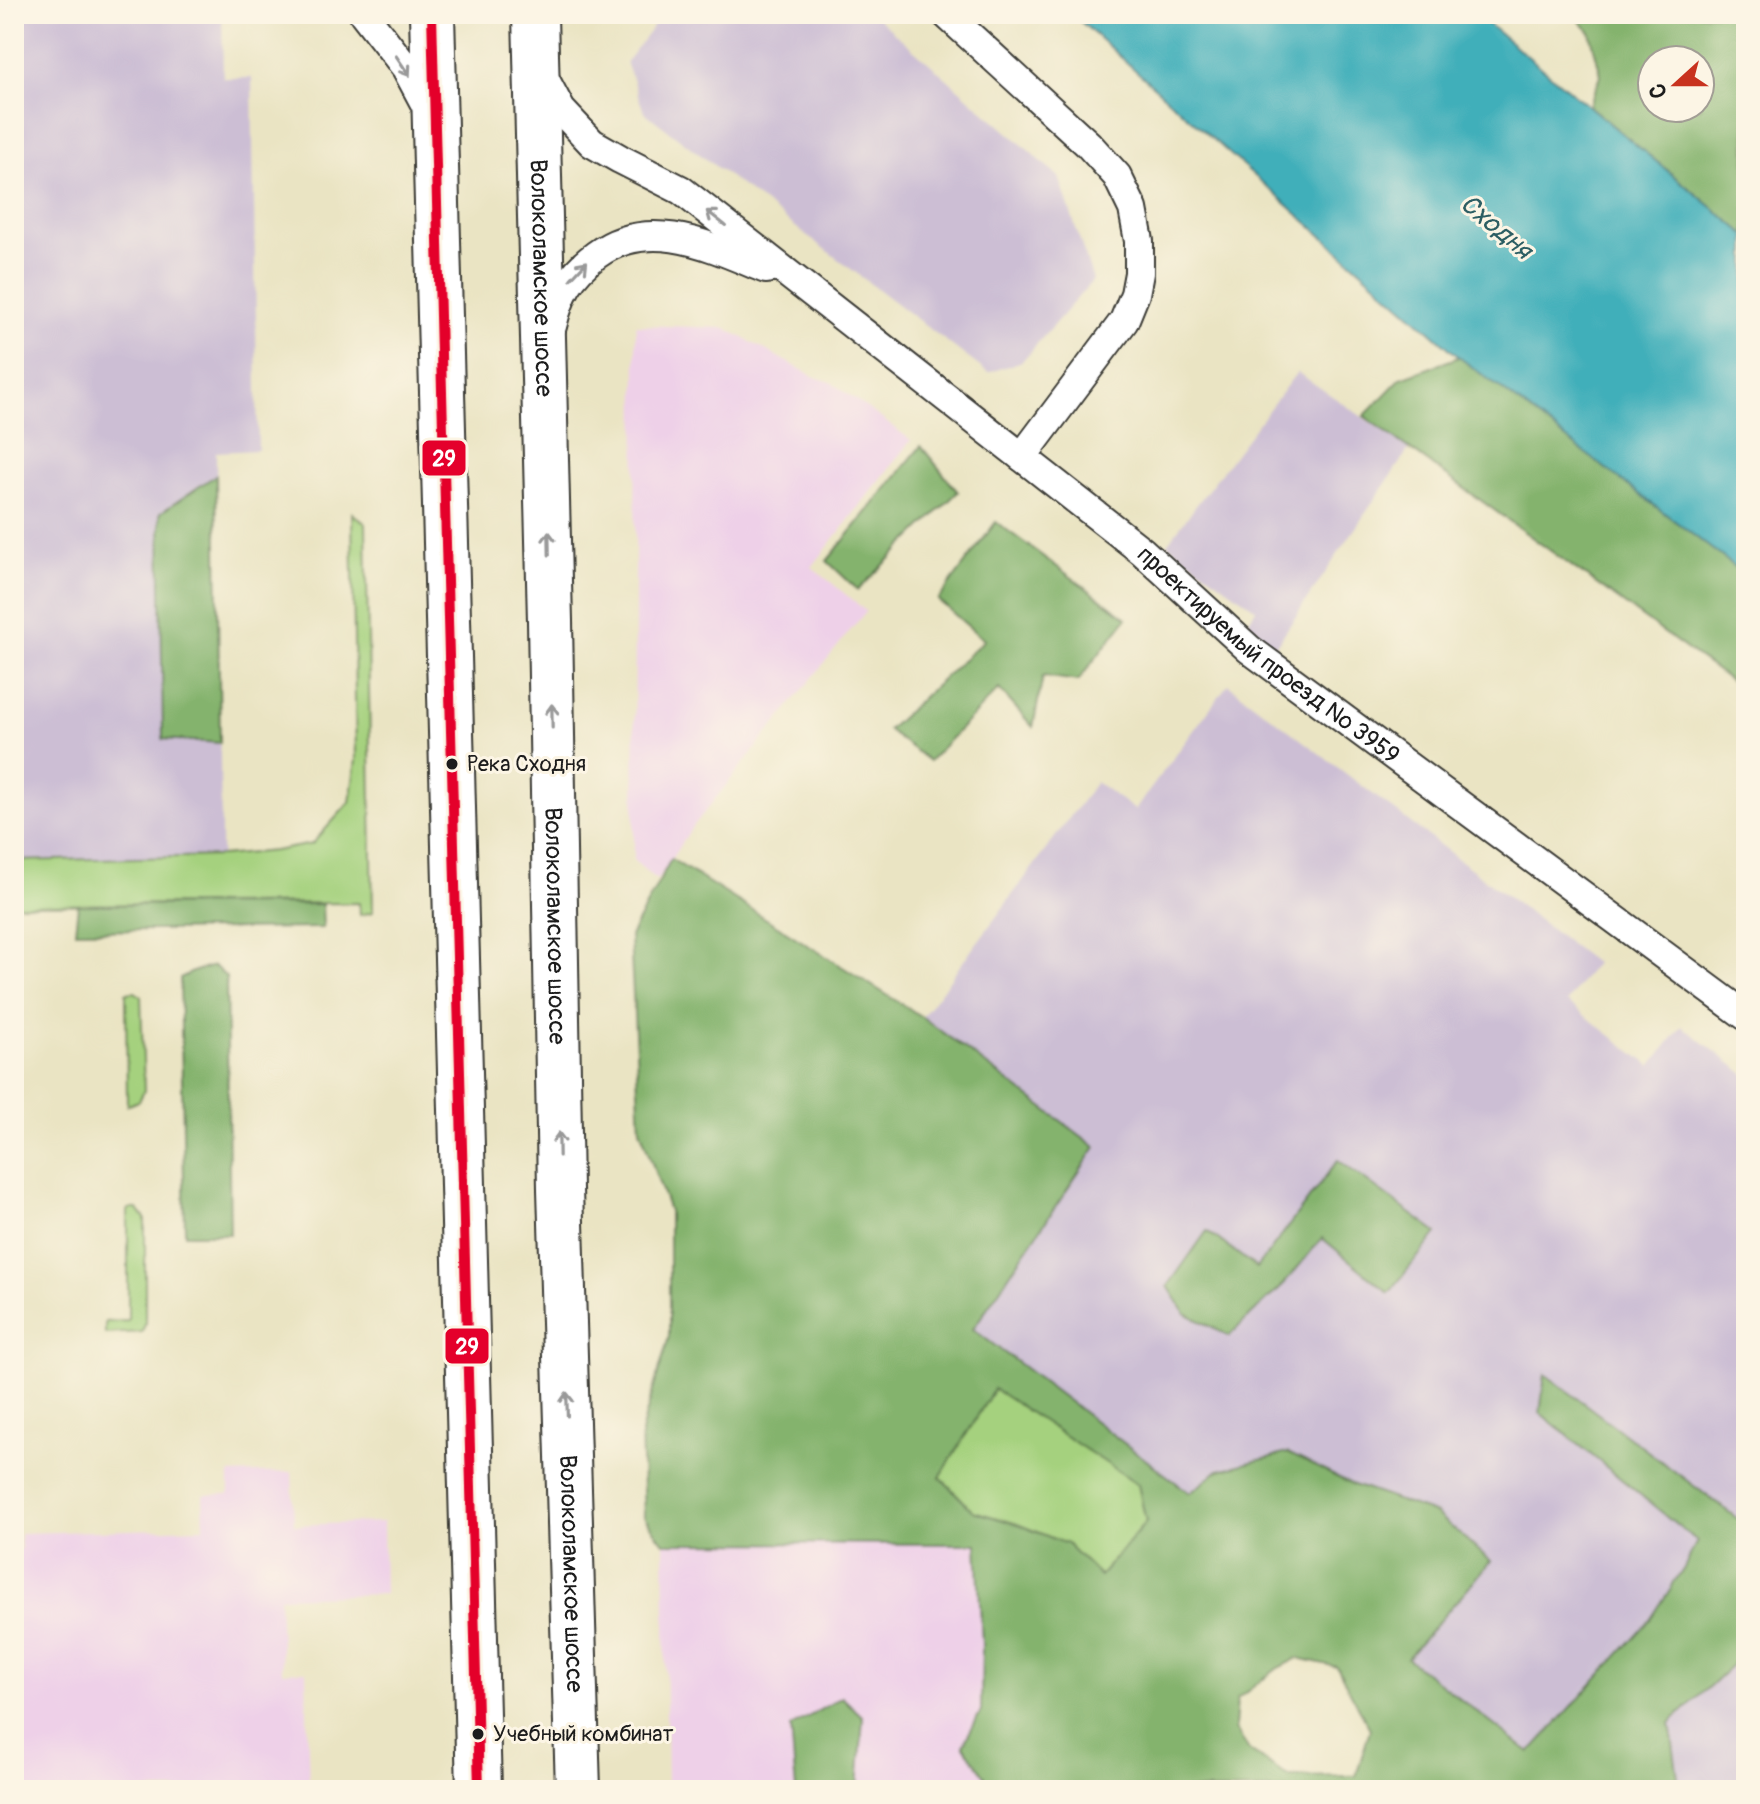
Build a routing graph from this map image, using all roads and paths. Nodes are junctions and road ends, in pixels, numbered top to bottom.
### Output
1 (364, 14) edge
2 (432, 14) edge
3 (535, 14) edge
4 (946, 14) edge
5 (536, 61) junction
6 (435, 122) junction
7 (800, 283) junction
8 (545, 368) junction
9 (1022, 457) junction
10 (1746, 1016) edge
11 (479, 1790) edge
12 (578, 1790) edge

1 -> 6 street
2 - 6 main road
3 - 5 main road, Волоколамское шоссе
4 - 9 street
7 -> 5 street, проектируемый проезд № 3959
5 - 8 main road, Волоколамское шоссе
6 - 11 main road
8 -> 7 street, проектируемый проезд № 3959
7 - 9 street, проектируемый проезд № 3959
12 -> 8 main road, Волоколамское шоссе
9 - 10 street, проектируемый проезд № 3959

